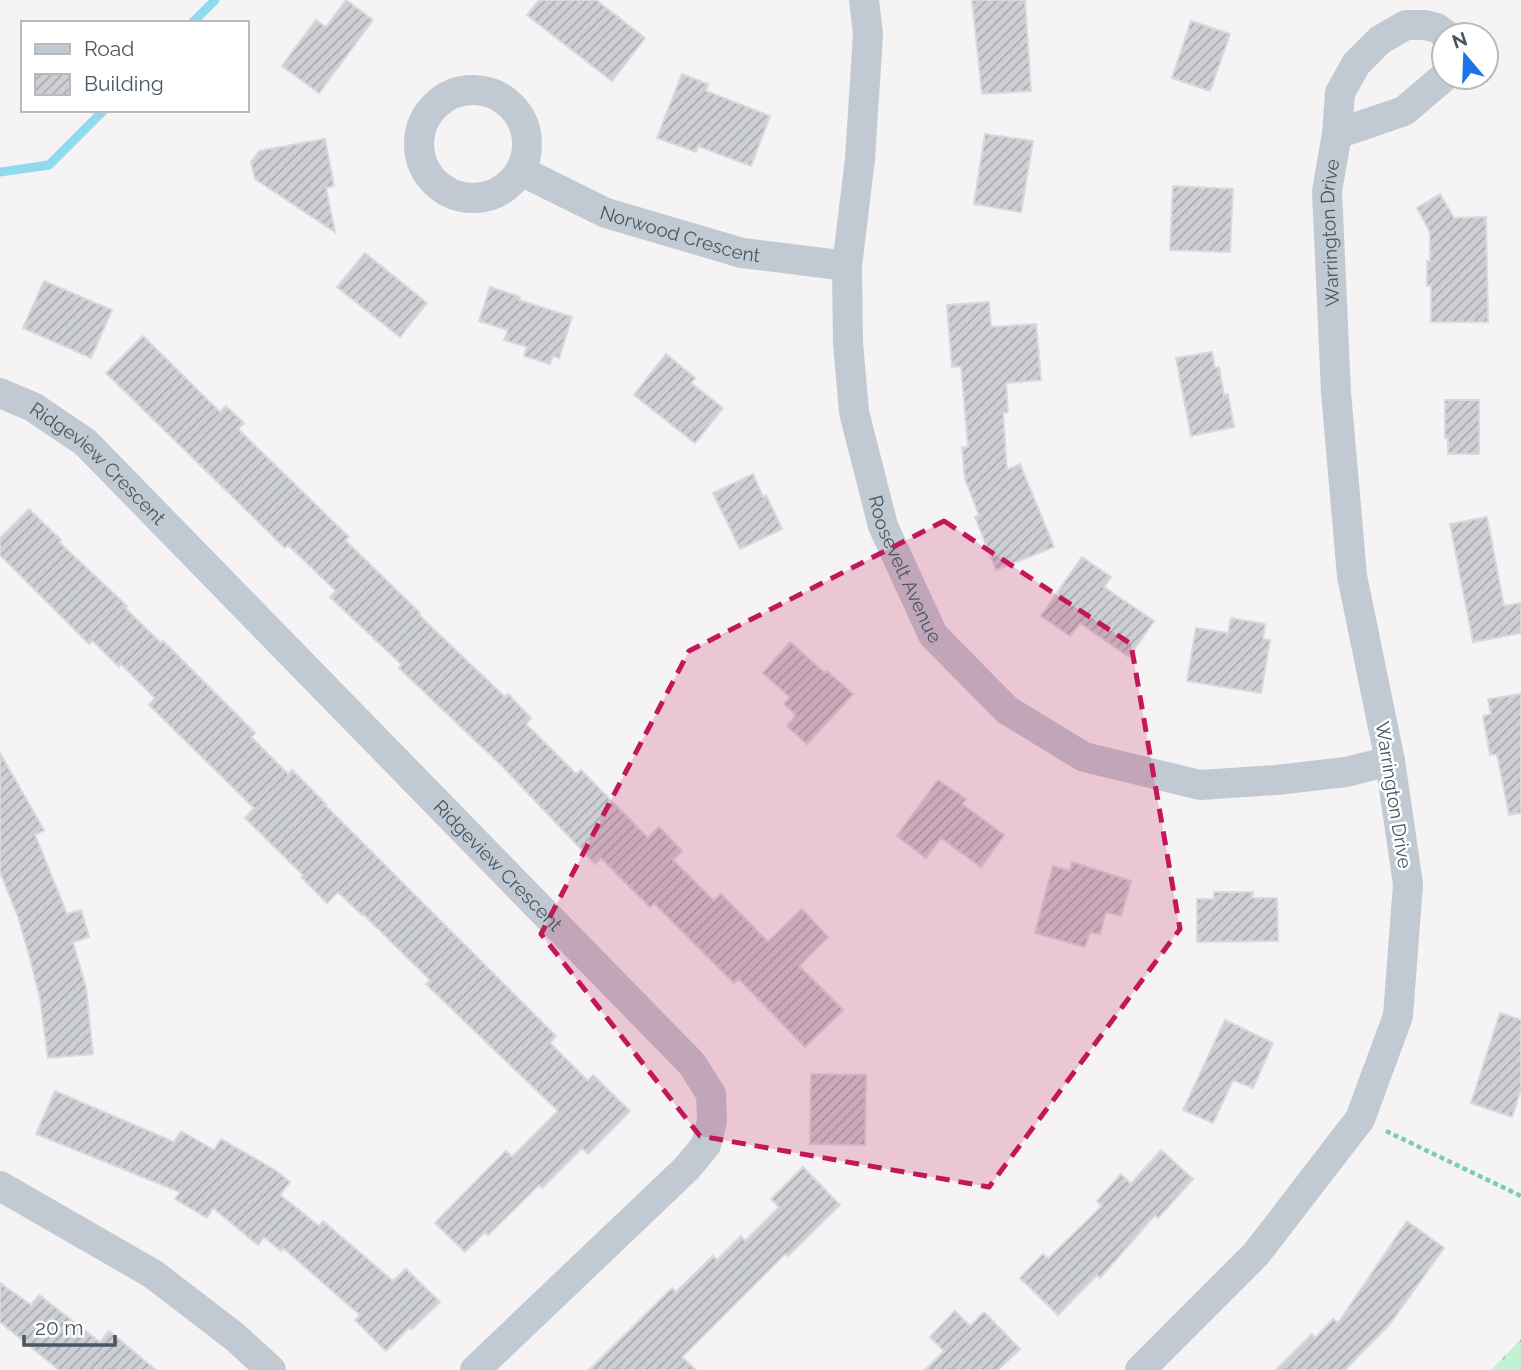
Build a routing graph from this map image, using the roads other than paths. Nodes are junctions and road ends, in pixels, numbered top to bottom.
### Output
1 (864, 0) edge
2 (1430, 26) edge
3 (1430, 89) edge
4 (1337, 134) junction
5 (521, 171) dead end
6 (847, 266) junction
7 (0, 393) edge
8 (1390, 761) junction
9 (0, 1186) edge
10 (271, 1370) edge
11 (475, 1370) edge
12 (1140, 1370) edge

1 - 6 street, Roosevelt Avenue
2 - 4 street, Warrington Drive
3 - 4 street, Warrington Drive
4 - 8 street, Warrington Drive
5 - 6 street, Norwood Crescent
6 - 8 street, Roosevelt Avenue
7 - 11 street, Ridgeview Crescent
8 - 12 street, Warrington Drive
9 - 10 street

